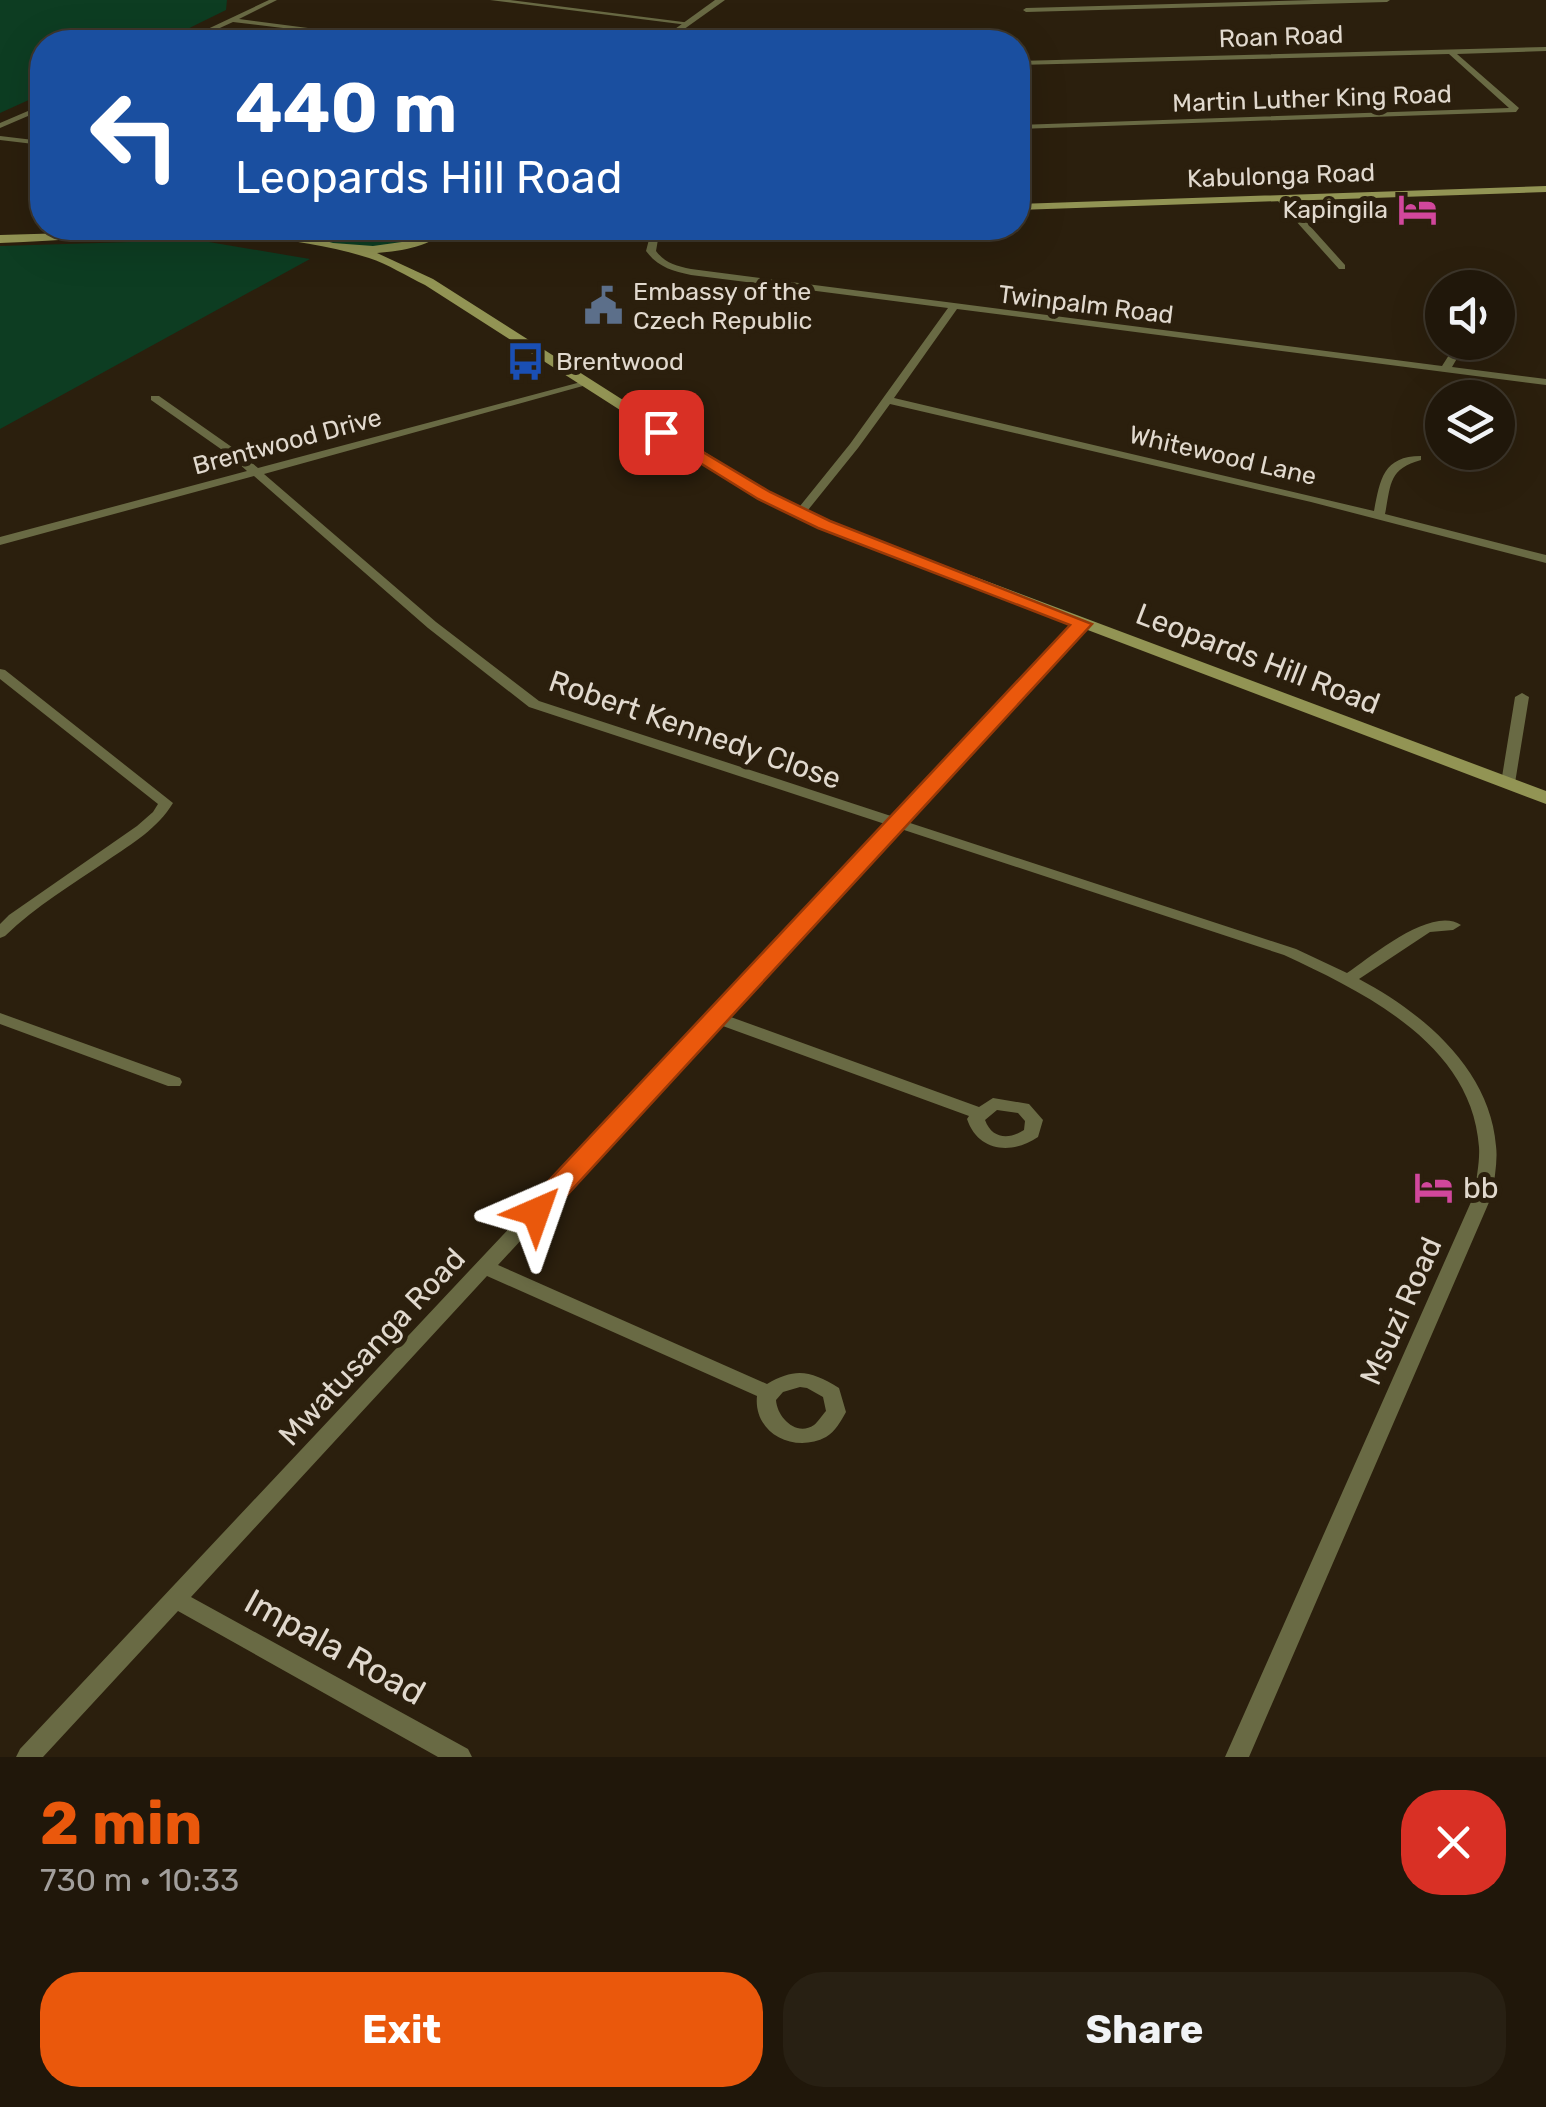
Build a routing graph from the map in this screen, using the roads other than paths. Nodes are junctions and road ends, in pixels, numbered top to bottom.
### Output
1 (274, 0) edge
2 (497, 0) edge
3 (721, 0) edge
4 (1387, 0) edge
5 (1310, 1) edge
6 (1026, 10) dead end
7 (233, 20) junction
8 (688, 23) junction
9 (211, 30) edge
10 (314, 30) edge
11 (678, 30) edge
12 (1546, 49) edge
13 (1450, 52) junction
14 (1030, 64) edge
15 (30, 112) edge
16 (0, 126) edge
17 (1030, 127) edge
18 (0, 138) edge
19 (30, 142) edge
20 (1546, 189) edge
21 (1280, 198) junction
22 (1030, 207) edge
23 (30, 236) edge
24 (30, 236) edge
25 (0, 237) edge
26 (301, 240) edge
27 (413, 240) edge
28 (431, 240) edge
29 (654, 240) edge
30 (308, 241) joint
31 (339, 246) junction
32 (1342, 267) dead end
33 (428, 282) junction
34 (953, 308) junction
35 (1451, 360) edge
36 (1445, 370) junction
37 (1546, 382) edge
38 (585, 384) junction
39 (155, 398) dead end
40 (888, 400) junction
41 (1417, 458) dead end
42 (258, 472) junction
43 (800, 513) junction
44 (1379, 516) junction
45 (0, 541) edge
46 (1546, 559) edge
47 (1083, 624) junction
48 (0, 673) edge
49 (1522, 697) dead end
50 (1508, 783) junction
51 (1546, 798) edge
52 (897, 824) junction
53 (1452, 924) dead end
54 (0, 932) edge
55 (1350, 978) junction
56 (0, 1018) edge
57 (718, 1018) junction
58 (174, 1082) dead end
59 (979, 1113) dead end
60 (484, 1267) junction
61 (769, 1393) dead end
62 (175, 1598) junction
63 (28, 1757) edge
64 (460, 1757) edge
65 (1237, 1757) edge

1 - 7 street
2 - 8 street
3 - 8 street
4 - 5 street
5 - 6 street
7 - 9 street
7 - 10 street
8 - 11 street
12 - 13 street, Roan Road
13 - 14 street, Roan Road
13 - 17 street, Martin Luther King Road
15 - 16 street
18 - 19 street
20 - 21 main road, Kabulonga Road
21 - 22 main road, Kabulonga Road
21 - 32 street
23 - 25 main road
24 - 25 main road
26 - 30 main road
27 - 31 main road
28 - 33 main road
29 - 34 street, Twinpalm Road
30 - 31 main road
31 - 33 main road, Leopards Hill Road
33 - 38 main road, Leopards Hill Road
34 - 36 street, Twinpalm Road
34 - 40 street
35 - 36 street
36 - 37 street, Twinpalm Road
38 - 42 street, Brentwood Drive
38 - 43 main road, Leopards Hill Road
39 - 42 street, Robert Kennedy Close
40 - 43 street
40 - 44 street, Whitewood Lane
41 - 44 street
42 - 45 street, Brentwood Drive
42 - 52 street, Robert Kennedy Close
43 - 47 main road, Leopards Hill Road
44 - 46 street, Whitewood Lane
47 - 50 main road, Leopards Hill Road
47 - 52 street, Mwatusanga Road
48 - 54 street
49 - 50 street
50 - 51 main road, Leopards Hill Road
52 - 55 street, Msuzi Road
52 - 57 street, Mwatusanga Road
53 - 55 street
55 - 65 street, Msuzi Road
56 - 58 street
57 - 59 street
57 - 60 street, Mwatusanga Road
60 - 61 street
60 - 62 street, Mwatusanga Road
62 - 63 street, Mwatusanga Road
62 - 64 street, Impala Road

